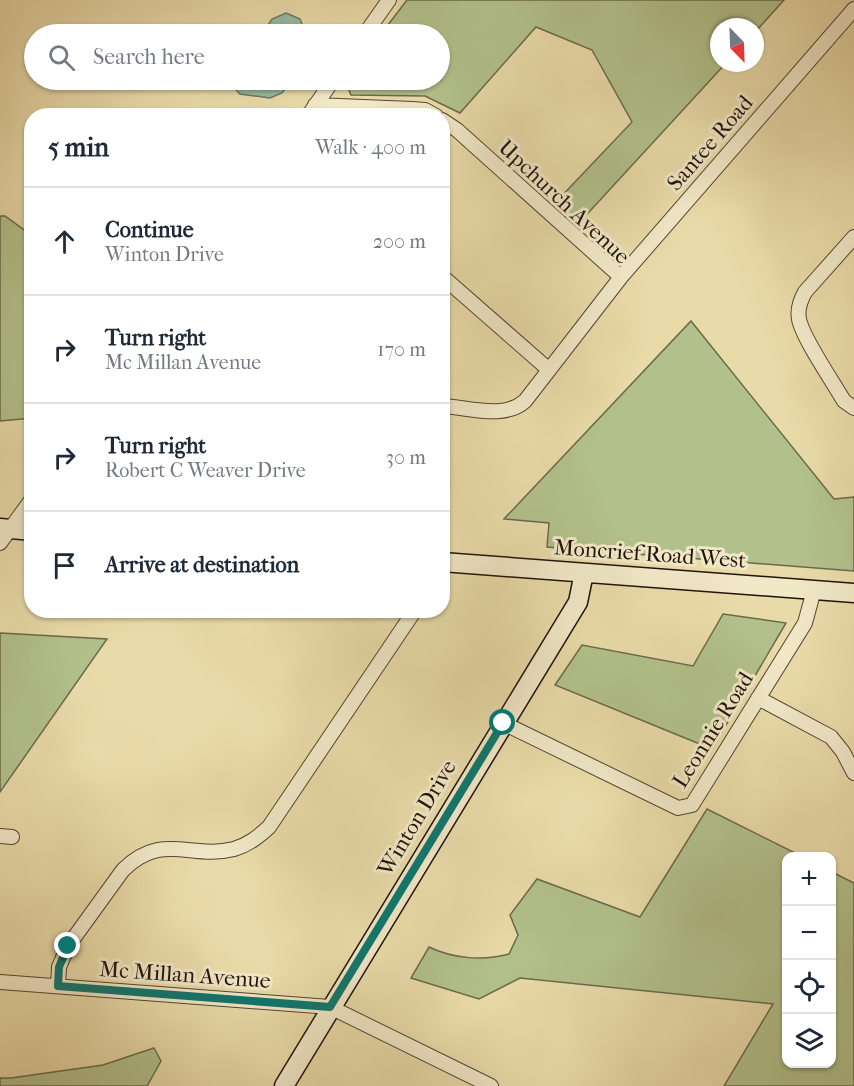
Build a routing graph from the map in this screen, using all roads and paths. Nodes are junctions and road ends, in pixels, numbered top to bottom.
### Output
1 (389, 0) edge
2 (854, 9) edge
3 (372, 24) edge
4 (326, 90) edge
5 (313, 108) edge
6 (450, 130) edge
7 (854, 237) edge
8 (621, 278) junction
9 (450, 283) edge
10 (548, 369) junction
11 (854, 408) edge
12 (450, 409) edge
13 (24, 508) edge
14 (24, 532) edge
15 (3, 533) edge
16 (450, 563) edge
17 (584, 573) junction
18 (814, 590) junction
19 (854, 593) edge
20 (410, 618) edge
21 (758, 698) junction
22 (503, 723) junction
23 (854, 772) edge
24 (0, 982) edge
25 (58, 986) junction
26 (330, 1007) junction
27 (284, 1086) edge
28 (491, 1086) edge

1 - 3 street
2 - 8 street, Santee Road
4 - 5 street
6 - 8 street, Upchurch Avenue
7 - 11 street
8 - 10 street, Upchurch Avenue
9 - 10 street
10 - 12 street
13 - 15 street
14 - 15 street
16 - 17 street, Moncrief Road West
17 - 18 street, Moncrief Road West
17 - 22 street, Winton Drive
18 - 19 street, Moncrief Road West
18 - 21 street, Leonnie Road
20 - 25 street
21 - 22 street, Leonnie Road
21 - 23 street
22 - 26 street, Winton Drive
24 - 25 street, Mc Millan Avenue
25 - 26 street, Mc Millan Avenue
26 - 27 street, Winton Drive
26 - 28 street

